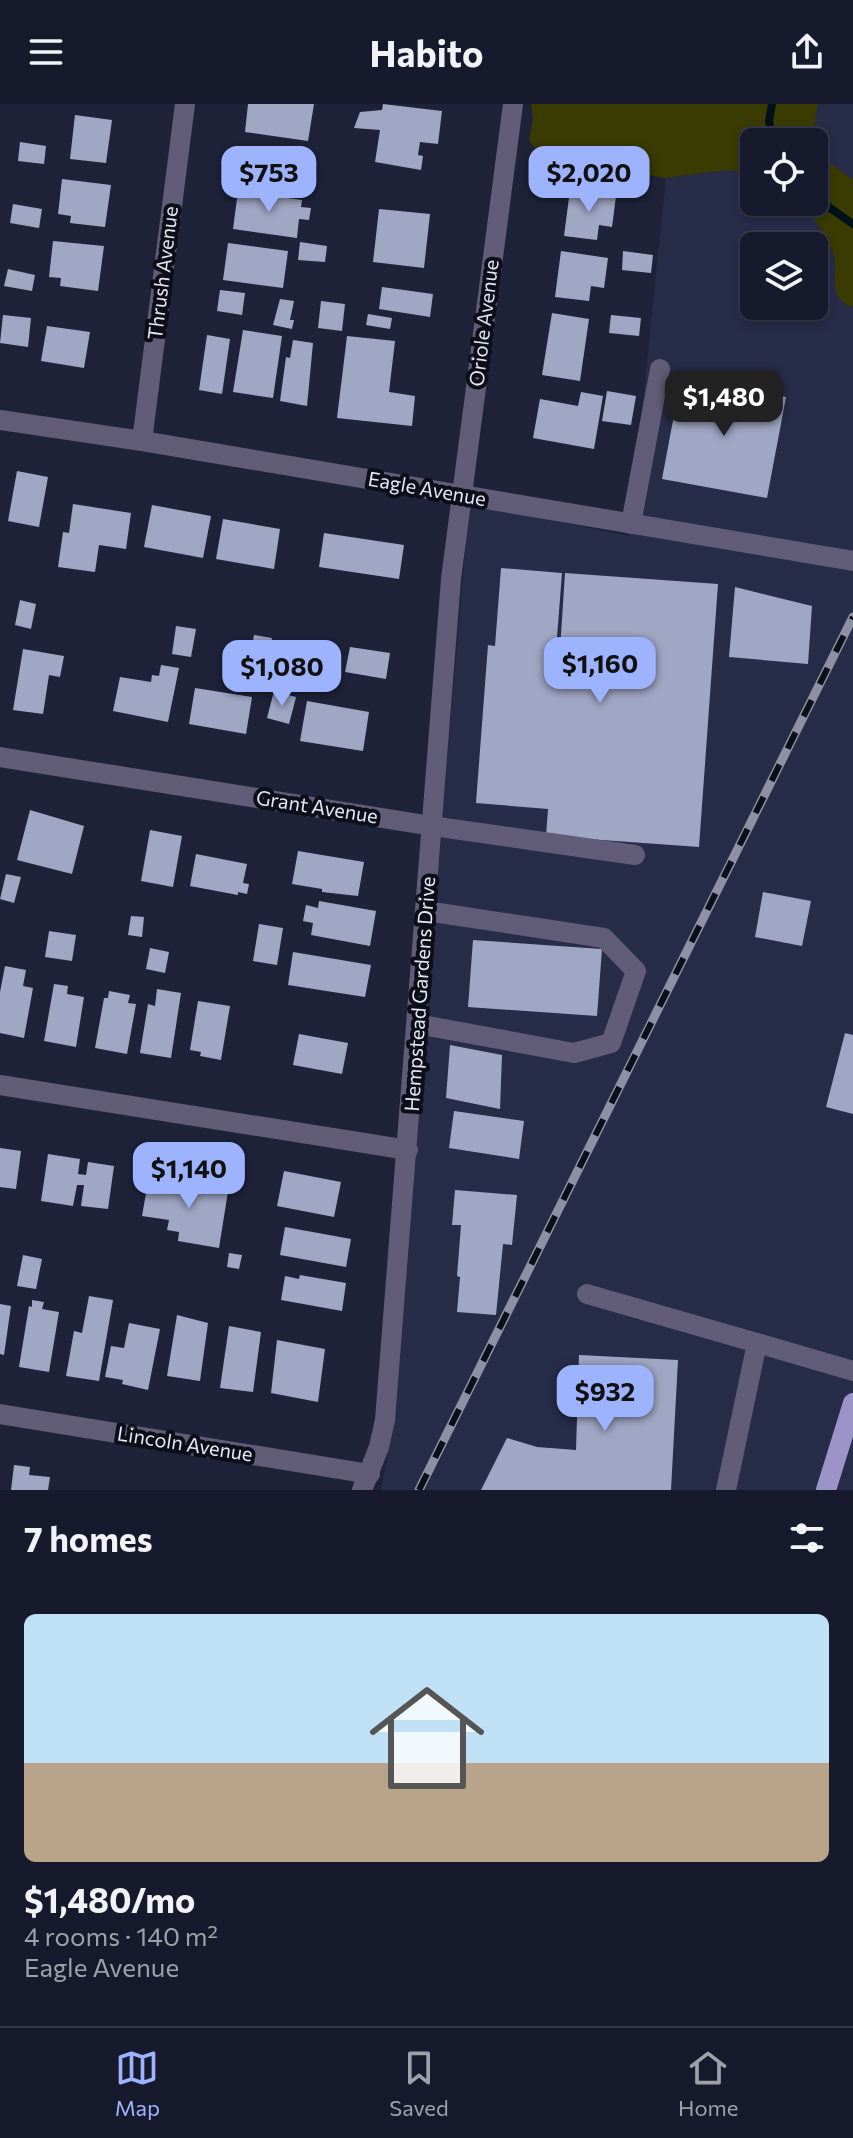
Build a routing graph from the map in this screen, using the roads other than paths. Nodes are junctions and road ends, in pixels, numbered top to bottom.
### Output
1 (185, 104) edge
2 (513, 104) edge
3 (660, 369) dead end
4 (0, 420) edge
5 (142, 441) junction
6 (462, 495) junction
7 (631, 524) junction
8 (853, 561) edge
9 (0, 757) edge
10 (432, 826) junction
11 (635, 855) dead end
12 (426, 911) junction
13 (417, 1024) junction
14 (0, 1085) edge
15 (408, 1150) junction
16 (587, 1294) dead end
17 (757, 1343) junction
18 (853, 1371) edge
19 (853, 1403) edge
20 (0, 1414) edge
21 (849, 1433) edge
22 (366, 1482) edge
23 (726, 1490) edge
24 (826, 1490) edge

1 - 5 street, Thrush Avenue
2 - 6 street, Oriole Avenue
3 - 7 street
4 - 5 street, Eagle Avenue
5 - 6 street, Eagle Avenue
6 - 7 street, Eagle Avenue
6 - 10 street, Hempstead Gardens Drive
7 - 8 street, Eagle Avenue
9 - 10 street, Grant Avenue
10 - 11 street, Grant Avenue
10 - 12 street, Hempstead Gardens Drive
12 - 13 street, Hempstead Gardens Drive
12 - 13 street
13 - 15 street, Hempstead Gardens Drive
14 - 15 street
15 - 22 street, Hempstead Gardens Drive
16 - 17 street
17 - 18 street
17 - 23 street
19 - 21 main road
20 - 22 street, Lincoln Avenue
21 - 24 main road

